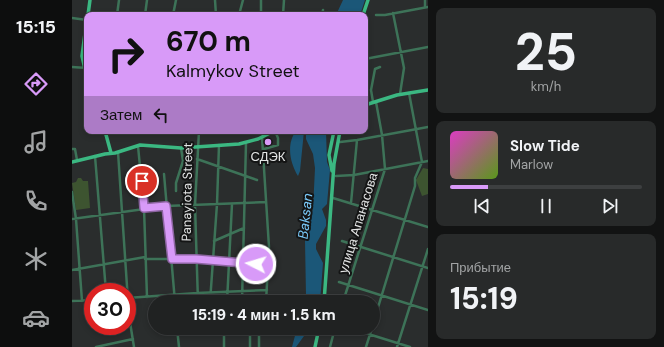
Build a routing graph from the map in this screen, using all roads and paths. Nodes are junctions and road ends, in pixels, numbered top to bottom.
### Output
1 (90, 0) edge
2 (119, 0) edge
3 (147, 0) edge
4 (176, 0) edge
5 (215, 0) edge
6 (243, 0) edge
7 (261, 0) edge
8 (284, 0) edge
9 (368, 0) edge
10 (424, 0) edge
11 (427, 7) edge
12 (88, 12) edge
13 (117, 12) edge
14 (145, 12) edge
15 (174, 12) edge
16 (216, 12) edge
17 (240, 12) edge
18 (261, 12) edge
19 (283, 12) edge
20 (363, 12) edge
21 (393, 13) junction
22 (376, 15) dead end
23 (72, 18) edge
24 (84, 20) edge
25 (84, 39) edge
26 (428, 47) edge
27 (401, 52) junction
28 (368, 58) edge
29 (84, 62) edge
30 (72, 67) edge
31 (84, 67) edge
32 (380, 67) dead end
33 (428, 90) edge
34 (409, 93) junction
35 (399, 95) junction
36 (375, 102) junction
37 (368, 105) edge
38 (428, 127) edge
39 (416, 129) junction
40 (106, 134) edge
41 (199, 134) edge
42 (264, 134) edge
43 (268, 134) edge
44 (276, 134) edge
45 (332, 134) edge
46 (340, 134) edge
47 (382, 135) junction
48 (262, 137) junction
49 (357, 140) junction
50 (331, 142) junction
51 (340, 142) dead end
52 (246, 143) junction
53 (232, 144) junction
54 (218, 145) junction
55 (138, 146) junction
56 (198, 147) junction
57 (337, 147) junction
58 (181, 148) junction
59 (72, 149) edge
60 (264, 149) junction
61 (114, 151) junction
62 (95, 156) junction
63 (197, 159) junction
64 (77, 160) junction
65 (428, 161) edge
66 (72, 162) edge
67 (422, 162) junction
68 (219, 166) junction
69 (385, 169) junction
70 (164, 174) dead end
71 (354, 175) junction
72 (244, 176) junction
73 (336, 176) dead end
74 (257, 180) dead end
75 (176, 191) dead end
76 (72, 192) edge
77 (332, 192) junction
78 (334, 198) dead end
79 (266, 202) junction
80 (244, 203) junction
81 (351, 203) junction
82 (217, 204) junction
83 (232, 204) junction
84 (195, 205) junction
85 (166, 206) junction
86 (144, 208) junction
87 (372, 210) junction
88 (123, 212) junction
89 (101, 215) junction
90 (72, 219) edge
91 (76, 219) junction
92 (405, 220) junction
93 (428, 227) edge
94 (244, 228) junction
95 (230, 234) junction
96 (214, 241) junction
97 (342, 241) dead end
98 (360, 248) junction
99 (428, 249) edge
100 (394, 257) junction
101 (145, 258) junction
102 (172, 259) junction
103 (196, 259) junction
104 (212, 260) junction
105 (126, 261) junction
106 (228, 262) junction
107 (244, 263) junction
108 (104, 265) junction
109 (269, 265) junction
110 (423, 267) junction
111 (428, 268) edge
112 (80, 269) junction
113 (72, 270) edge
114 (339, 282) dead end
115 (105, 283) edge
116 (127, 283) edge
117 (349, 286) junction
118 (267, 290) junction
119 (243, 291) junction
120 (210, 292) junction
121 (227, 292) junction
122 (197, 293) junction
123 (174, 294) junction
124 (243, 295) edge
125 (267, 295) edge
126 (325, 295) edge
127 (346, 295) edge
128 (382, 296) junction
129 (147, 297) junction
130 (136, 298) edge
131 (82, 300) joint
132 (72, 301) edge
133 (380, 302) edge
134 (411, 305) junction
135 (428, 310) edge
136 (133, 335) edge
137 (133, 335) edge
138 (178, 335) edge
139 (225, 335) edge
140 (250, 335) edge
141 (259, 335) edge
142 (318, 335) edge
143 (333, 335) edge
144 (370, 335) joint
145 (133, 339) junction
146 (399, 343) junction
147 (110, 346) edge
148 (96, 347) edge
149 (135, 347) edge
150 (179, 347) edge
151 (224, 347) edge
152 (250, 347) edge
153 (260, 347) edge
154 (315, 347) edge
155 (330, 347) edge
156 (366, 347) edge
157 (397, 347) edge
158 (410, 347) edge

1 - 12 main road
2 - 13 street
3 - 14 street
4 - 15 street
5 - 16 street
6 - 17 street
7 - 18 street
8 - 19 street
9 - 20 main road
10 - 11 street
11 - 21 street
21 - 22 street
21 - 27 street
23 - 24 street
25 - 29 main road
26 - 27 street
27 - 28 street
27 - 35 street
30 - 31 street
32 - 36 street, улица Апанасова
33 - 34 main road
34 - 35 main road
34 - 39 street
35 - 36 main road
36 - 37 main road
36 - 47 street, улица Апанасова
38 - 39 street
39 - 47 street
39 - 67 street
40 - 61 main road
41 - 56 street, Panayiota Street
42 - 53 main road
43 - 48 main road
44 - 60 street
45 - 50 main road
46 - 57 main road
47 - 49 street
47 - 69 street, улица Апанасова
48 - 52 main road
48 - 60 street
49 - 51 street
49 - 71 street
50 - 57 main road
50 - 77 main road
52 - 53 main road
52 - 72 street
53 - 54 main road
54 - 56 main road
54 - 68 street
55 - 58 main road
55 - 61 main road
55 - 86 street
56 - 58 main road
56 - 63 street, Panayiota Street
57 - 77 main road
58 - 75 street
59 - 64 street
60 - 79 street
61 - 62 main road
61 - 88 street
62 - 64 main road
62 - 89 street
63 - 68 street
63 - 84 street, Panayiota Street
64 - 66 main road
65 - 67 street
67 - 69 street
67 - 92 street
68 - 72 street
68 - 82 street
69 - 71 street
69 - 87 street, улица Апанасова
70 - 85 street
71 - 73 street
71 - 81 street
72 - 74 street
72 - 80 street
76 - 91 street
77 - 126 main road
78 - 81 street
79 - 80 street
79 - 109 street
80 - 83 street
80 - 94 street
81 - 87 street
82 - 83 street
82 - 84 street
82 - 96 street
83 - 95 street
84 - 85 street
84 - 103 street, Panayiota Street
85 - 86 street
85 - 102 street
86 - 88 street
86 - 101 street
87 - 92 street
87 - 98 street, улица Апанасова
88 - 89 street
88 - 105 street
89 - 91 street
89 - 108 street
90 - 91 street
91 - 112 street
92 - 93 street
92 - 100 street
94 - 95 street
94 - 107 street
95 - 96 street
95 - 106 street
96 - 104 street
97 - 98 street
98 - 100 street
98 - 117 street, улица Апанасова
99 - 110 street
100 - 110 street
100 - 128 street
101 - 102 street
101 - 105 street
101 - 129 street
102 - 103 street
102 - 123 street
103 - 104 street
103 - 122 street, Panayiota Street
104 - 106 street
104 - 120 street
105 - 108 street
105 - 116 street
106 - 107 street
106 - 121 street
107 - 109 street
107 - 119 street
108 - 112 street
108 - 115 street
109 - 118 street
110 - 111 street
110 - 134 street
112 - 113 street
112 - 131 street
114 - 117 street
117 - 127 street, улица Апанасова
117 - 128 street
118 - 119 street
118 - 125 street
119 - 121 street
119 - 124 street
120 - 121 street
120 - 122 street
122 - 123 street
123 - 129 street
128 - 133 street
128 - 134 street
129 - 130 street
131 - 132 street
134 - 135 street
134 - 146 street
136 - 145 street
137 - 149 street
138 - 150 street
139 - 151 street
140 - 152 street
141 - 153 street
142 - 154 main road
143 - 155 street
144 - 146 street
144 - 156 street
145 - 147 street
145 - 149 street
146 - 157 street
146 - 158 street
147 - 148 street

